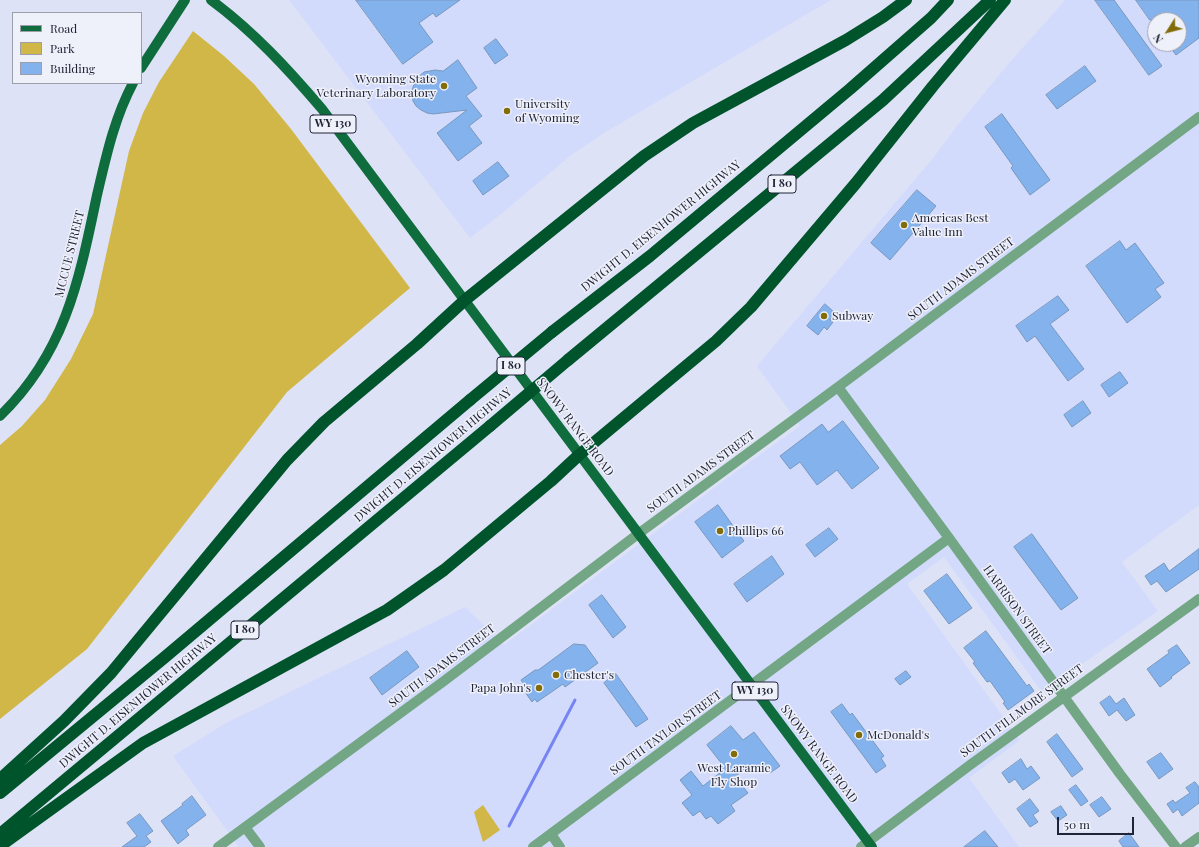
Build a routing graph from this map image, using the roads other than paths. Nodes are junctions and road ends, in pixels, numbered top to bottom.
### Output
1 (185, 0) edge
2 (211, 0) edge
3 (906, 0) edge
4 (948, 0) edge
5 (990, 0) edge
6 (1005, 0) edge
7 (142, 66) edge
8 (132, 84) edge
9 (1199, 117) edge
10 (465, 300) junction
11 (838, 387) junction
12 (0, 416) edge
13 (579, 455) junction
14 (638, 534) junction
15 (949, 538) junction
16 (1199, 598) edge
17 (751, 686) junction
18 (1064, 696) junction
19 (0, 779) edge
20 (0, 792) edge
21 (245, 827) junction
22 (0, 834) edge
23 (551, 834) junction
24 (1199, 837) edge
25 (867, 845) edge
26 (0, 846) edge
27 (218, 847) edge
28 (260, 847) edge
29 (533, 847) edge
30 (560, 847) edge
31 (1176, 847) edge
32 (1185, 847) edge

1 - 7 main road
2 - 10 main road, SNOWY RANGE ROAD / WY 130
3 - 10 highway
4 - 20 highway, DWIGHT D. EISENHOWER HIGHWAY / I 80, bridge
5 - 22 highway, DWIGHT D. EISENHOWER HIGHWAY / I 80, bridge
6 - 13 highway
8 - 12 main road, MCCUE STREET
9 - 11 street, SOUTH ADAMS STREET
10 - 13 main road, SNOWY RANGE ROAD / WY 130
10 - 19 highway
11 - 14 street, SOUTH ADAMS STREET
11 - 15 street, HARRISON STREET
13 - 14 main road, SNOWY RANGE ROAD / WY 130
13 - 26 highway
14 - 17 main road, SNOWY RANGE ROAD / WY 130
14 - 21 street, SOUTH ADAMS STREET
15 - 17 street, SOUTH TAYLOR STREET
15 - 18 street, HARRISON STREET
16 - 18 street, SOUTH FILLMORE STREET
17 - 23 street, SOUTH TAYLOR STREET
17 - 25 main road, SNOWY RANGE ROAD / WY 130
18 - 25 street, SOUTH FILLMORE STREET
18 - 31 street, HARRISON STREET
21 - 27 street, SOUTH ADAMS STREET
21 - 28 street
23 - 29 street, SOUTH TAYLOR STREET
23 - 30 street
24 - 32 street

